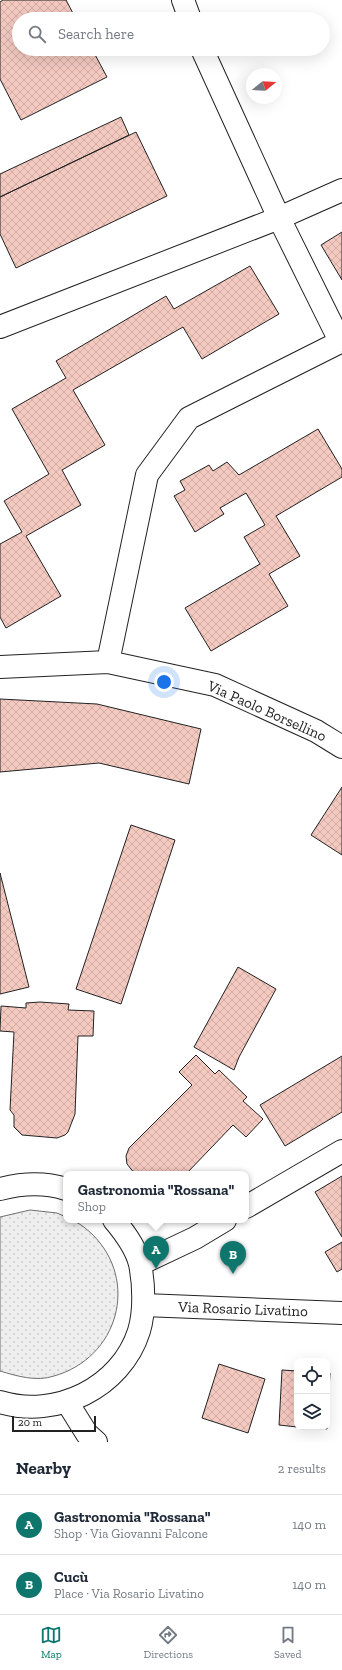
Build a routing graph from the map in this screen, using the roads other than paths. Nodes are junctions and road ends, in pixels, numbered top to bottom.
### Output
1 (183, 0) edge
2 (187, 12) edge
3 (205, 56) edge
4 (342, 190) edge
5 (279, 218) junction
6 (0, 327) edge
7 (341, 341) edge
8 (108, 662) junction
9 (0, 667) edge
10 (342, 747) edge
11 (342, 1151) edge
12 (63, 1188) edge
13 (0, 1189) edge
14 (249, 1206) edge
15 (117, 1223) edge
16 (220, 1223) edge
17 (140, 1264) junction
18 (144, 1305) junction
19 (342, 1313) edge
20 (0, 1402) edge
21 (67, 1402) junction
22 (96, 1442) edge

1 - 2 street
3 - 5 street
4 - 5 street
5 - 6 street
5 - 7 street
7 - 8 street
8 - 9 street, Via Paolo Borsellino
8 - 10 street, Via Paolo Borsellino
11 - 14 street
12 - 13 street
15 - 17 street
16 - 17 street
17 - 18 street
18 - 19 street, Via Rosario Livatino
18 - 21 street
20 - 21 street
21 - 22 street

